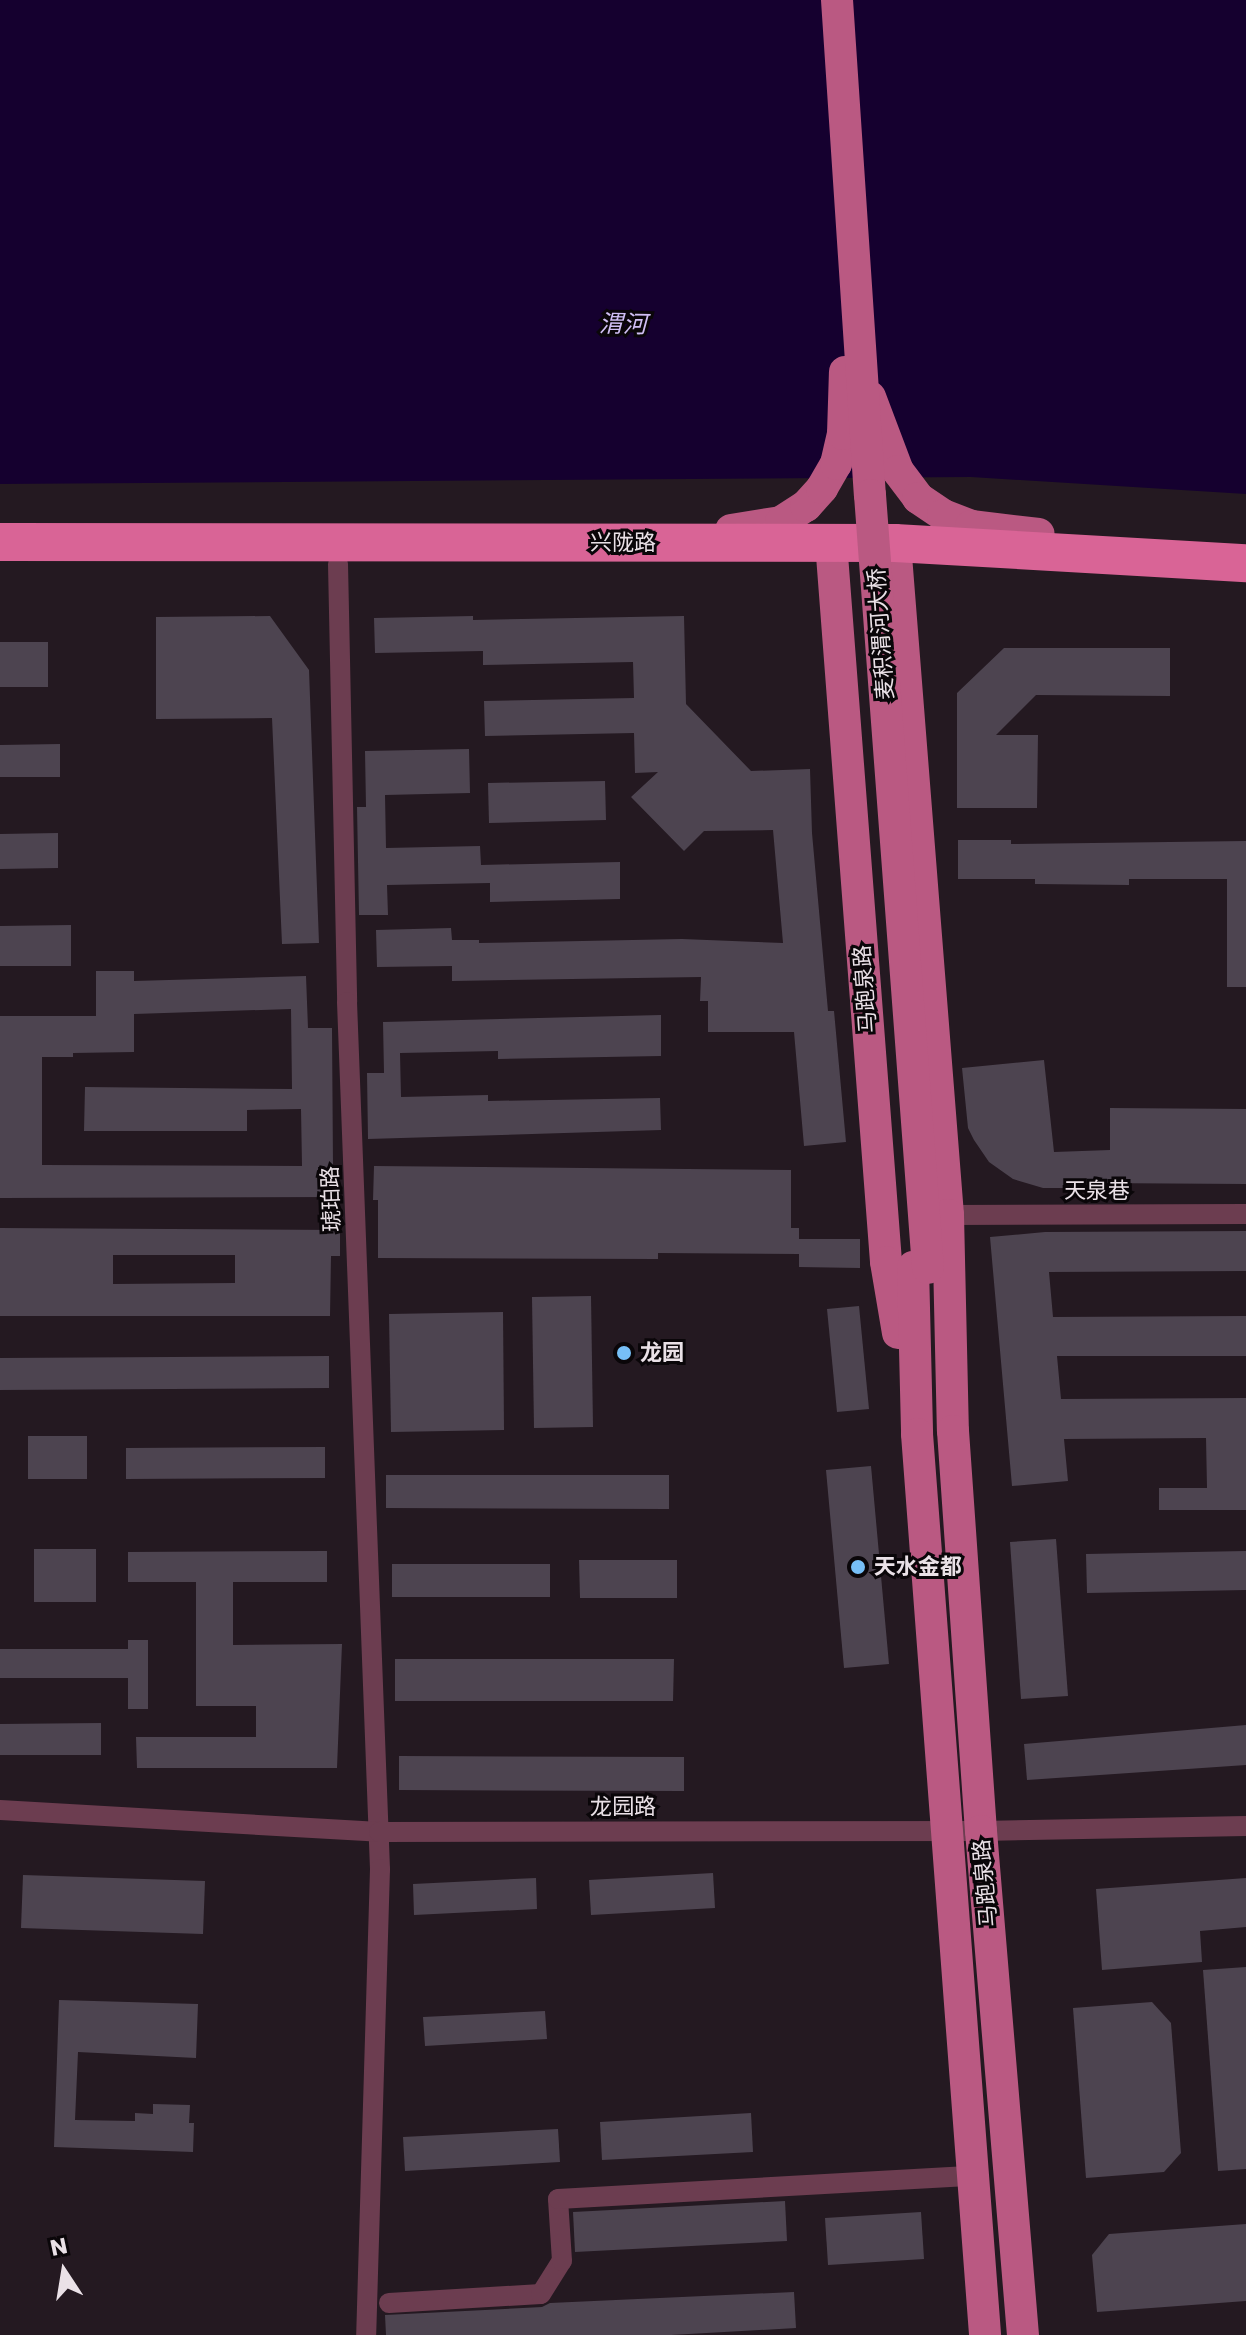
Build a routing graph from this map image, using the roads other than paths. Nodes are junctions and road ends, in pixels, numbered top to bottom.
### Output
1 (816, 0) edge
2 (837, 0) edge
3 (853, 370) junction
4 (68, 540) junction
5 (0, 542) edge
6 (1246, 544) edge
7 (832, 554) junction
8 (897, 556) junction
9 (1246, 563) edge
10 (0, 564) edge
11 (338, 564) junction
12 (1246, 585) edge
13 (1246, 1214) edge
14 (948, 1215) junction
15 (920, 1268) junction
16 (953, 1431) junction
17 (917, 1434) junction
18 (0, 1810) edge
19 (1246, 1826) edge
20 (945, 1829) junction
21 (981, 1831) junction
22 (379, 1832) junction
23 (972, 2176) junction
24 (389, 2303) dead end
25 (366, 2335) edge
26 (985, 2335) edge
27 (1023, 2335) edge

1 - 3 main road, 麦积渭河大桥
2 - 3 main road, 麦积渭河大桥, bridge
3 - 4 main road
3 - 6 main road, bridge
3 - 15 main road, 麦积渭河大桥, bridge
4 - 5 highway, 兴陇路
4 - 7 highway, 兴陇路
7 - 8 highway, 兴陇路
7 - 11 highway, 兴陇路
7 - 17 main road, 马跑泉路
8 - 9 highway, 兴陇路
8 - 12 highway, 兴陇路
8 - 14 main road, 马跑泉路
10 - 11 highway, 兴陇路
11 - 22 street, 琥珀路
13 - 14 street, 天泉巷
14 - 16 main road, 马跑泉路
15 - 16 main road, 马跑泉路
15 - 17 main road, 马跑泉路
16 - 21 main road, 马跑泉路
17 - 20 main road, 马跑泉路
18 - 22 street, 龙园路
19 - 21 street, 龙园路
20 - 21 street, 龙园路
20 - 22 street, 龙园路
20 - 23 main road, 马跑泉路
21 - 27 main road, 马跑泉路
22 - 25 street, 琥珀路
23 - 24 street
23 - 26 main road, 马跑泉路

